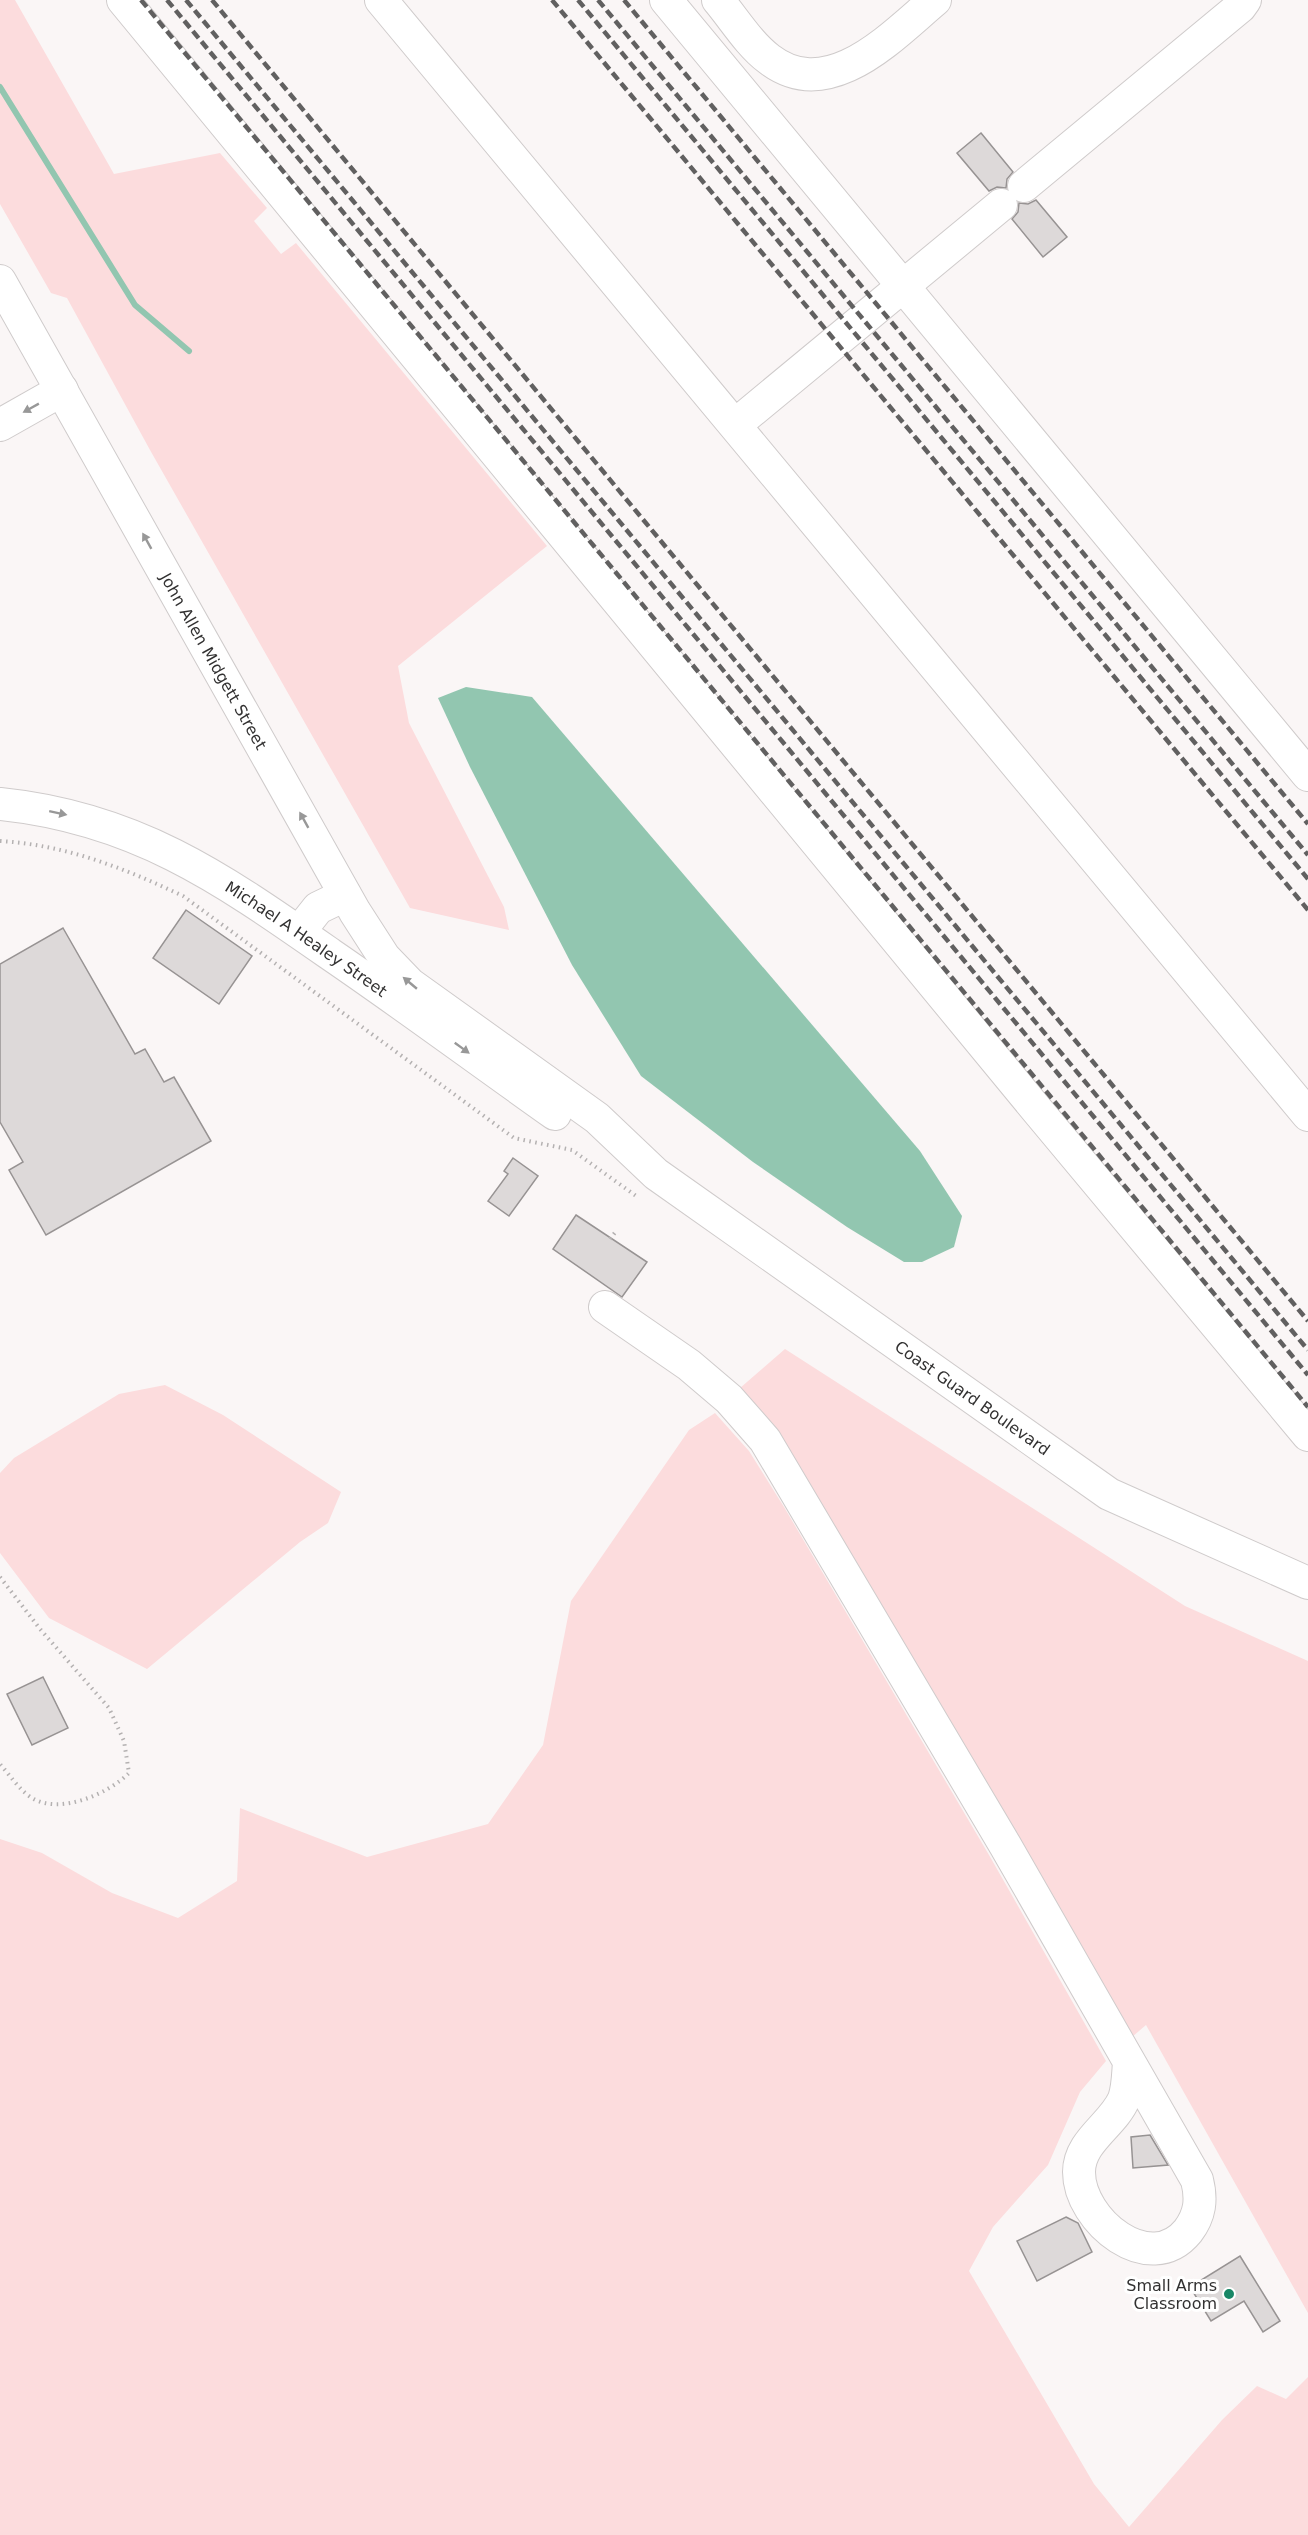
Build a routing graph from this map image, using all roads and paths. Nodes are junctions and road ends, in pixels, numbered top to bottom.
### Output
1 (123, 0) edge
2 (381, 0) edge
3 (666, 0) edge
4 (718, 0) edge
5 (935, 0) edge
6 (1245, 0) edge
7 (1024, 186) dead end
8 (1001, 206) dead end
9 (0, 281) edge
10 (904, 286) junction
11 (62, 390) junction
12 (0, 425) edge
13 (735, 425) junction
14 (1308, 775) edge
15 (0, 804) edge
16 (0, 841) edge
17 (345, 895) junction
18 (299, 932) junction
19 (1308, 1115) edge
20 (591, 1126) junction
21 (648, 1186) junction
22 (616, 1230) dead end
23 (610, 1239) dead end
24 (605, 1307) dead end
25 (1308, 1435) edge
26 (0, 1577) edge
27 (1308, 1583) edge
28 (0, 1764) edge
29 (1129, 2062) junction

1 - 25 street
2 - 13 street
3 - 10 street
4 - 5 street
6 - 7 street
8 - 10 street
9 - 11 street, John Allen Midgett Street
10 - 13 street
10 - 14 street
11 -> 12 street
17 -> 11 street, John Allen Midgett Street
13 - 19 street
15 -> 18 street, Michael A Healey Street
16 - 21 path
17 - 18 street
20 -> 17 street, John Allen Midgett Street
18 -> 20 street, Michael A Healey Street
20 - 21 street, Coast Guard Boulevard
21 - 27 street, Coast Guard Boulevard
22 - 23 path
24 - 29 street
26 - 28 path
29 - 29 street

